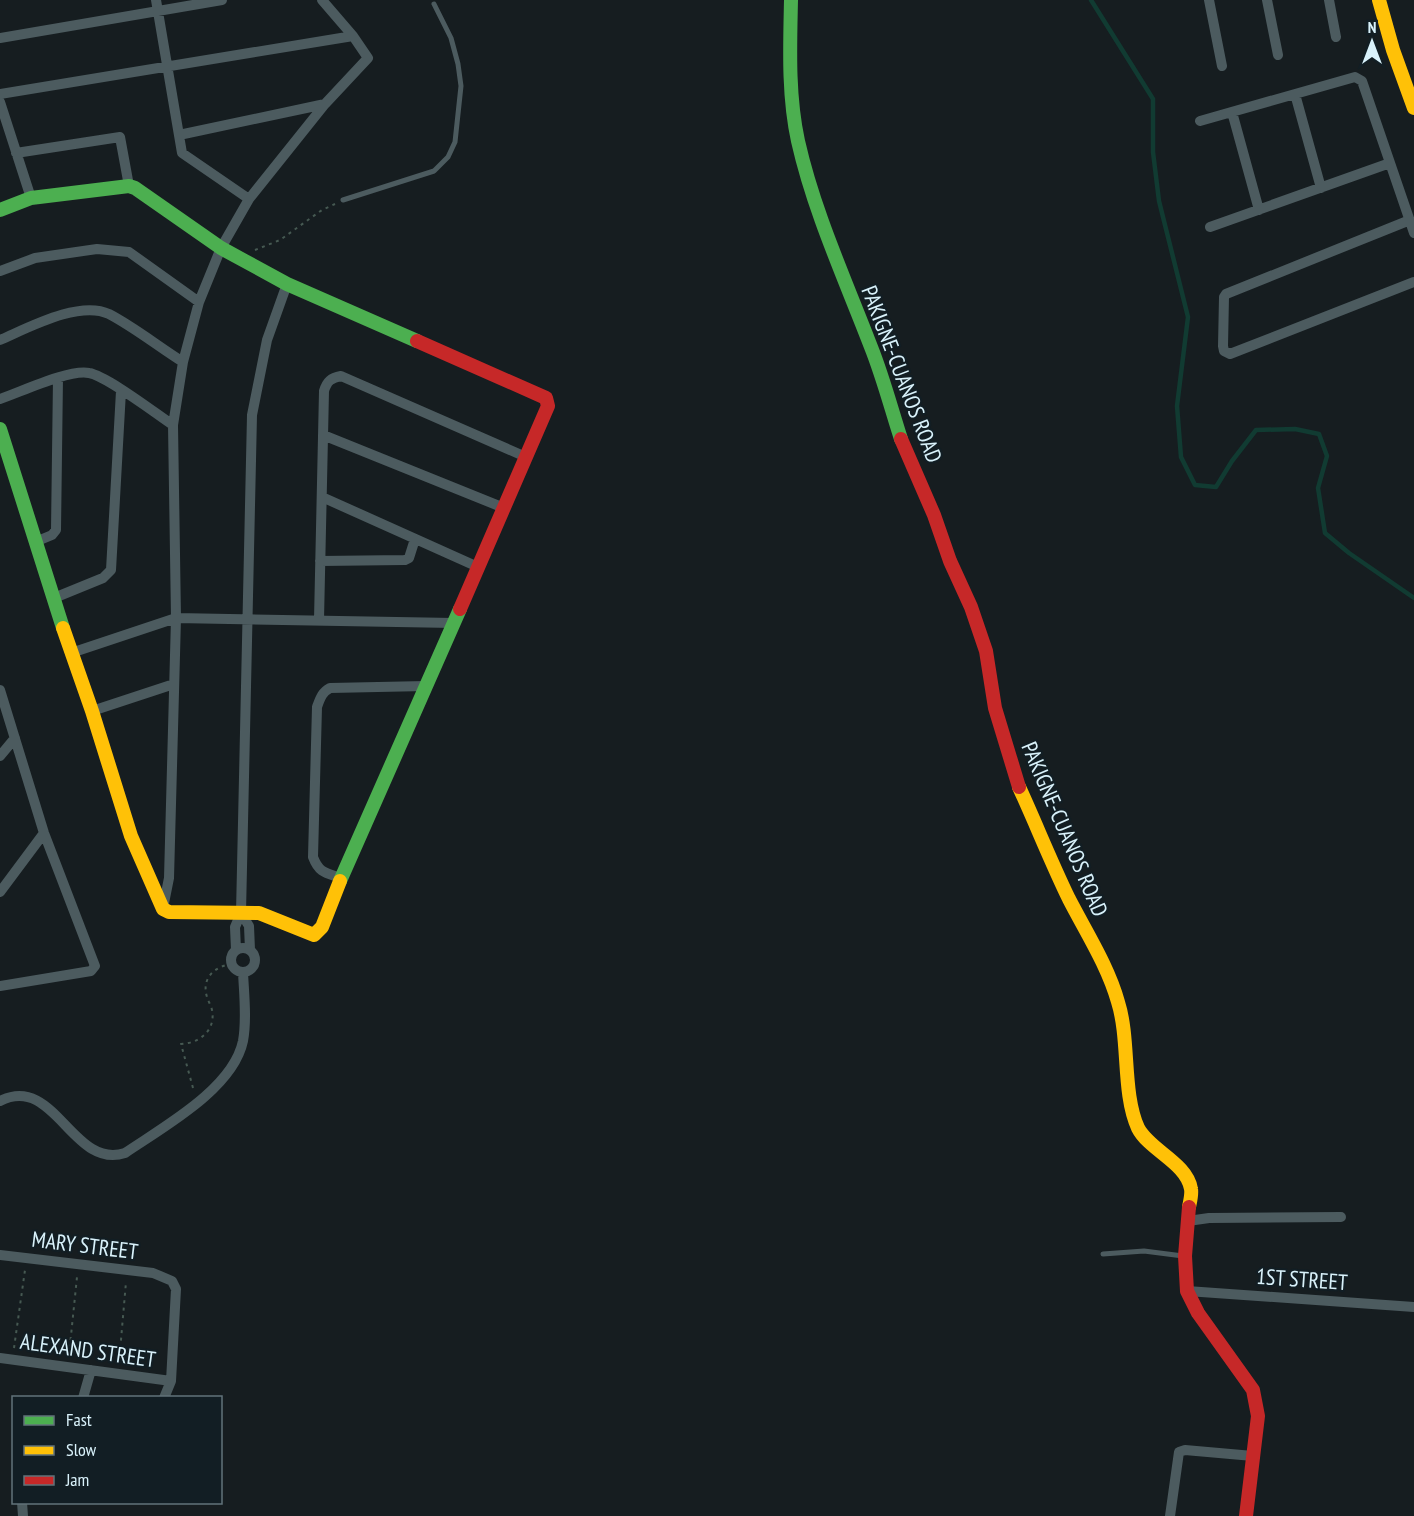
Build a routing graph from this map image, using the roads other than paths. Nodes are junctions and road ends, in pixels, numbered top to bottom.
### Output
1 (222, 0) edge
2 (322, 0) edge
3 (791, 0) edge
4 (1209, 0) edge
5 (1267, 0) edge
6 (1329, 0) edge
7 (1379, 0) edge
8 (434, 4) dead end
9 (157, 5) edge
10 (353, 36) junction
11 (1336, 37) dead end
12 (0, 38) edge
13 (1278, 55) dead end
14 (1222, 66) dead end
15 (168, 67) junction
16 (0, 94) edge
17 (1295, 94) junction
18 (0, 102) edge
19 (325, 104) junction
20 (1414, 108) edge
21 (1232, 112) junction
22 (1200, 121) dead end
23 (179, 135) junction
24 (16, 153) junction
25 (1390, 163) junction
26 (129, 186) junction
27 (1322, 188) junction
28 (31, 198) junction
29 (249, 199) junction
30 (343, 200) road end
31 (0, 210) edge
32 (1259, 210) junction
33 (1410, 220) junction
34 (1210, 227) dead end
35 (1414, 233) edge
36 (221, 248) junction
37 (0, 271) edge
38 (1414, 282) edge
39 (287, 284) junction
40 (199, 302) junction
41 (0, 340) edge
42 (183, 362) junction
43 (58, 378) junction
44 (121, 391) junction
45 (0, 399) edge
46 (173, 425) junction
47 (0, 429) edge
48 (323, 435) junction
49 (526, 457) junction
50 (321, 497) junction
51 (504, 508) junction
52 (415, 539) junction
53 (35, 542) junction
54 (320, 561) junction
55 (478, 567) junction
56 (54, 598) junction
57 (176, 618) junction
58 (249, 619) junction
59 (319, 620) junction
60 (454, 622) junction
61 (71, 653) junction
62 (174, 684) junction
63 (426, 686) junction
64 (0, 690) edge
65 (92, 711) junction
66 (15, 738) junction
67 (0, 756) edge
68 (44, 833) junction
69 (341, 878) junction
70 (0, 892) edge
71 (163, 909) junction
72 (241, 913) junction
73 (236, 950) junction
74 (250, 950) junction
75 (243, 972) junction
76 (0, 986) edge
77 (0, 1101) edge
78 (1341, 1217) dead end
79 (1188, 1221) junction
80 (1103, 1254) dead end
81 (0, 1255) edge
82 (1185, 1256) junction
83 (1187, 1291) junction
84 (1414, 1307) edge
85 (0, 1358) edge
86 (91, 1370) junction
87 (171, 1381) junction
88 (84, 1396) edge
89 (165, 1396) edge
90 (1253, 1456) junction
91 (1170, 1516) edge
92 (1246, 1516) edge

1 - 9 street
2 - 10 street
3 - 79 street, PAKIGNE-CUANOS ROAD
4 - 14 street
5 - 13 street
6 - 11 street
7 - 20 street
8 - 30 lane
9 - 12 street
9 - 15 street
10 - 15 street
10 - 19 street
15 - 16 street
15 - 23 street
17 - 21 street
17 - 25 street
17 - 27 street
18 - 24 street
19 - 23 street
19 - 29 street
21 - 22 street
21 - 32 street
23 - 29 street
24 - 26 street
24 - 28 street
25 - 27 street
25 - 33 street
26 - 28 street
26 - 36 street
27 - 32 street
28 - 31 street
29 - 36 street
32 - 34 street
33 - 35 street
33 - 38 street
36 - 39 street
36 - 40 street
37 - 40 street
39 - 49 street
39 - 58 street
40 - 42 street
41 - 42 street
42 - 46 street
43 - 44 street
43 - 45 street
43 - 53 street
44 - 46 street
44 - 56 street
46 - 57 street
47 - 53 street
48 - 49 street
48 - 50 street
48 - 51 street
49 - 51 street
50 - 52 street
50 - 54 street
51 - 55 street
52 - 54 street
52 - 55 street
53 - 56 street
54 - 59 street
55 - 60 street
56 - 61 street
57 - 58 street
57 - 61 street
57 - 62 street
58 - 59 street
58 - 72 street
59 - 60 street
60 - 63 street
61 - 65 street
62 - 65 street
62 - 71 street
63 - 69 street
63 - 69 street
64 - 66 street
65 - 71 street
66 - 67 street
66 - 68 street
68 - 70 street
68 - 76 street
69 - 72 street
71 - 72 street
72 - 73 street
72 - 74 street
73 - 74 street
73 - 75 street
74 - 75 street
75 - 77 street
78 - 79 street
79 - 82 street, PAKIGNE-CUANOS ROAD
80 - 82 lane
81 - 87 street, MARY STREET
82 - 83 street, PAKIGNE-CUANOS ROAD
83 - 84 street, 1ST STREET
83 - 90 street, PAKIGNE-CUANOS ROAD
85 - 86 street, ALEXAND STREET
86 - 87 street, ALEXAND STREET
86 - 88 street
87 - 89 street
90 - 91 street
90 - 92 street, PAKIGNE-CUANOS ROAD

